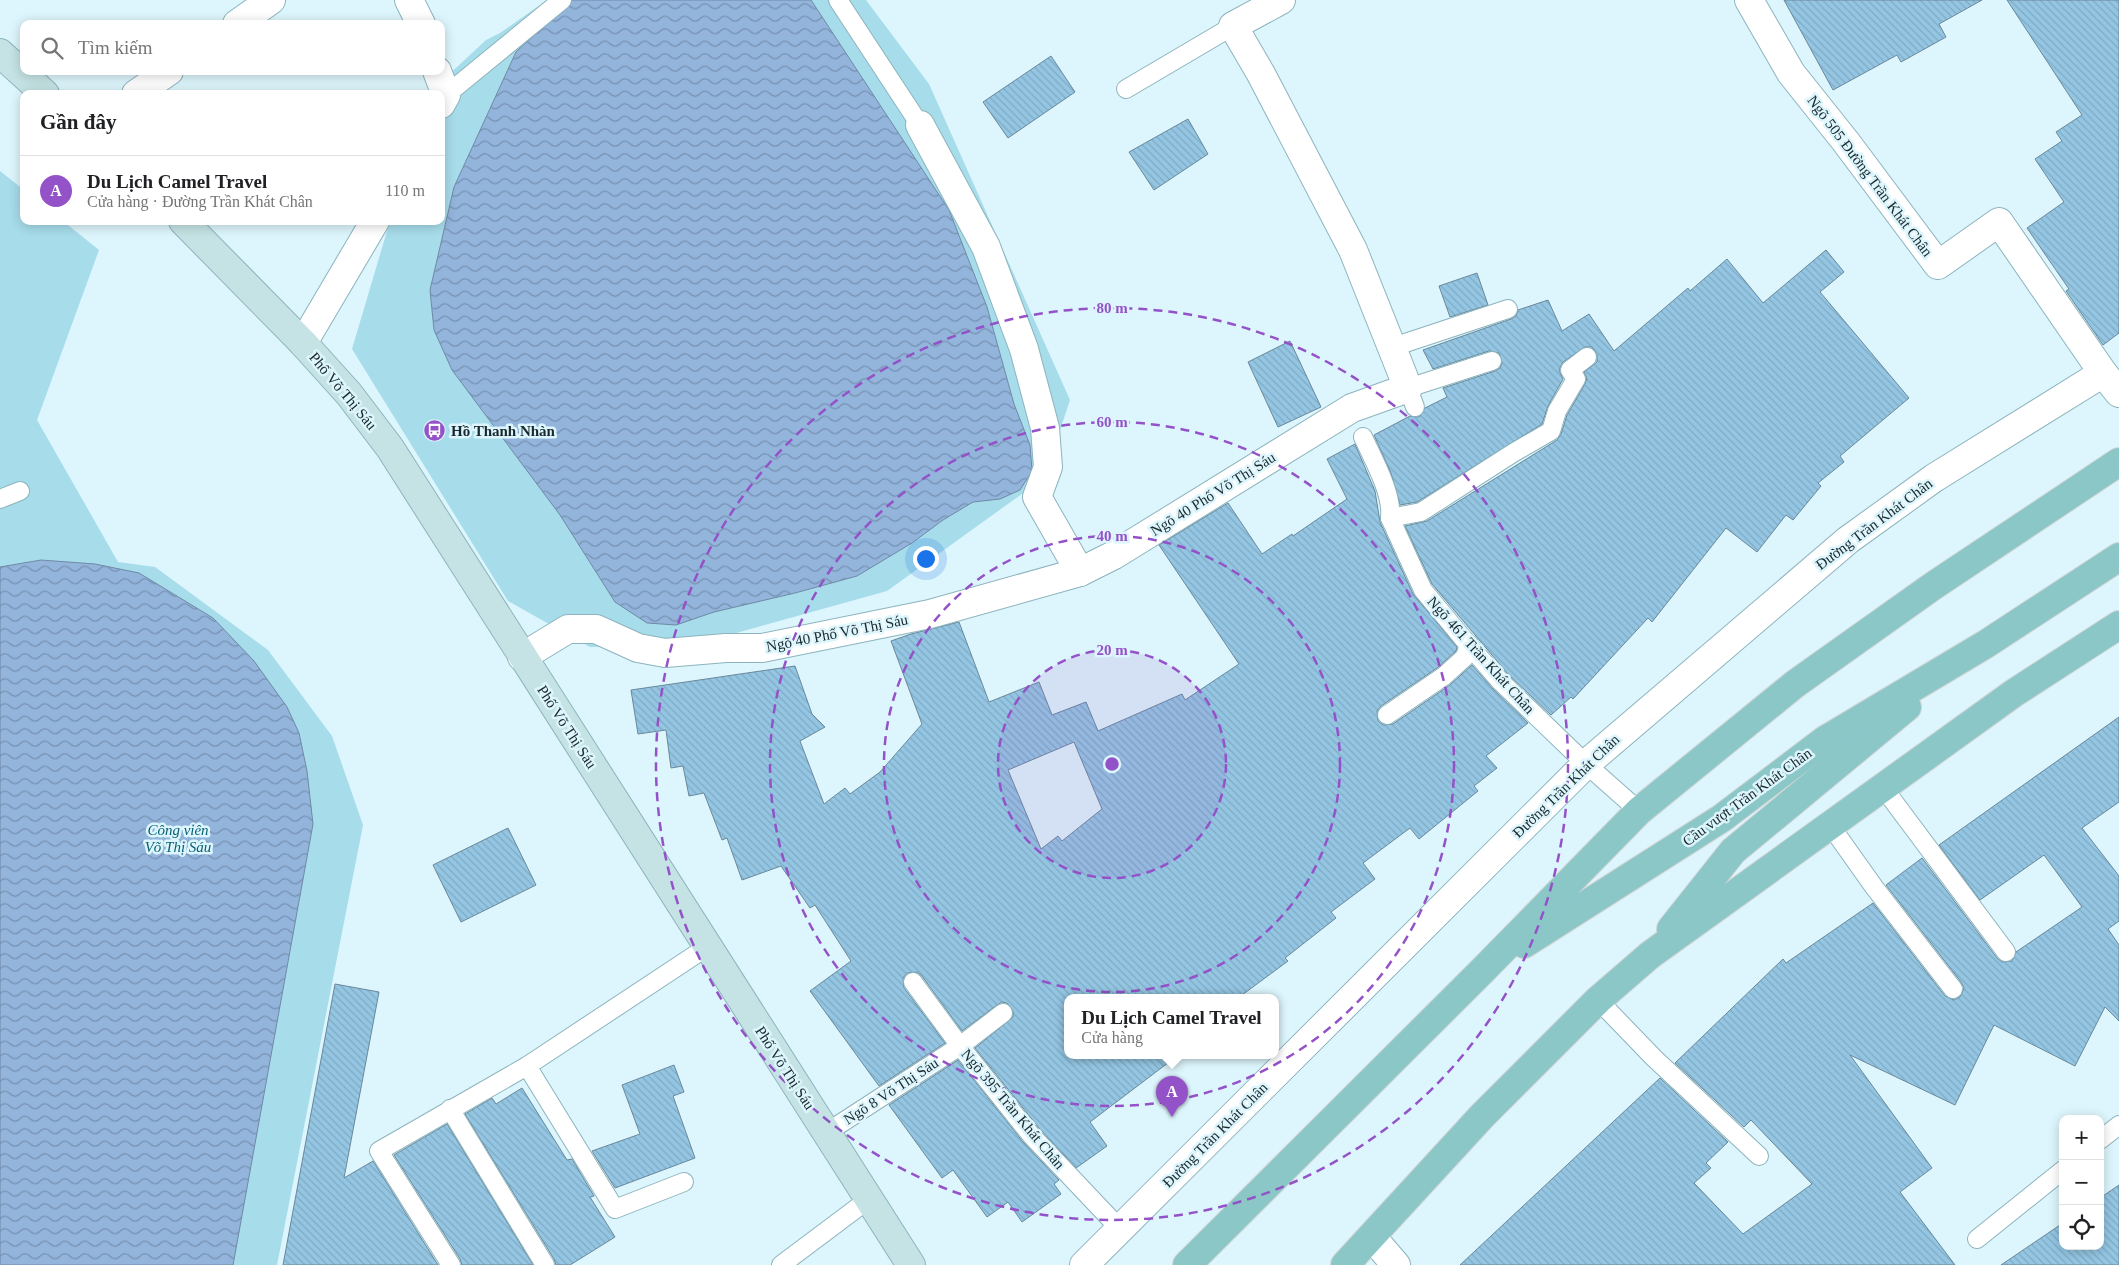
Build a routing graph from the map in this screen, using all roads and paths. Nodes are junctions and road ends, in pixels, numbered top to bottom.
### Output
1 (271, 0) edge
2 (409, 0) edge
3 (562, 0) edge
4 (838, 0) edge
5 (1281, 0) edge
6 (1749, 0) edge
7 (243, 20) edge
8 (419, 20) edge
9 (1233, 26) junction
10 (0, 53) edge
11 (20, 71) edge
12 (24, 75) edge
13 (163, 75) edge
14 (1126, 89) dead end
15 (41, 90) edge
16 (142, 90) edge
17 (442, 90) edge
18 (920, 125) joint
19 (186, 225) edge
20 (373, 225) edge
21 (1508, 309) dead end
22 (303, 343) junction
23 (1393, 348) junction
24 (1587, 357) dead end
25 (1492, 362) dead end
26 (2111, 383) edge
27 (1412, 398) junction
28 (1363, 437) dead end
29 (2119, 462) edge
30 (20, 491) dead end
31 (0, 499) edge
32 (1390, 518) junction
33 (2119, 557) edge
34 (1080, 572) junction
35 (2119, 625) edge
36 (1469, 644) junction
37 (1986, 644) junction
38 (522, 657) junction
39 (1386, 715) dead end
40 (1586, 764) junction
41 (1882, 786) junction
42 (1639, 811) junction
43 (1830, 825) junction
44 (707, 947) junction
45 (2006, 952) dead end
46 (1650, 955) junction
47 (1484, 969) junction
48 (913, 982) dead end
49 (1953, 990) dead end
50 (1598, 1000) junction
51 (1003, 1013) dead end
52 (960, 1046) junction
53 (527, 1066) junction
54 (450, 1109) junction
55 (2119, 1124) edge
56 (826, 1133) junction
57 (2104, 1137) edge
58 (1759, 1156) dead end
59 (2059, 1173) edge
60 (684, 1182) dead end
61 (869, 1199) junction
62 (1120, 1229) junction
63 (1372, 1237) junction
64 (1977, 1239) dead end
65 (451, 1265) edge
66 (546, 1265) edge
67 (781, 1265) edge
68 (911, 1265) edge
69 (1084, 1265) edge
70 (1187, 1265) edge
71 (1345, 1265) edge
72 (1396, 1265) edge

1 - 7 street
2 - 8 street
3 - 17 lane
4 - 18 lane
5 - 9 street
6 - 26 street, Ngõ 505 Đường Trần Khát Chân
9 - 14 lane
9 - 23 street
10 - 11 street
12 - 15 street
13 - 16 street
18 - 34 street
19 - 22 street, Phố Võ Thị Sáu
20 - 22 street
21 - 23 lane
22 - 38 street, Phố Võ Thị Sáu
23 - 27 street
24 - 32 lane
25 - 27 lane
26 - 40 street, Đường Trần Khát Chân
27 - 34 street, Ngõ 40 Phố Võ Thị Sáu
28 - 32 lane, Ngõ 461 Trần Khát Chân
29 - 42 main road
30 - 31 lane
32 - 36 lane, Ngõ 461 Trần Khát Chân
33 - 37 main road, Cầu vượt Trần Khát Chân
34 - 38 street, Ngõ 40 Phố Võ Thị Sáu
35 - 41 main road
36 - 39 lane
36 - 40 lane, Ngõ 461 Trần Khát Chân
37 - 46 main road, Cầu vượt Trần Khát Chân
37 - 47 main road, Cầu vượt Trần Khát Chân
38 - 44 street, Phố Võ Thị Sáu
40 - 42 lane, Ngõ 461 Trần Khát Chân
40 - 62 street, Đường Trần Khát Chân
41 - 43 main road
41 - 45 lane
42 - 47 main road
43 - 46 main road
43 - 49 lane
44 - 53 lane
44 - 56 street, Phố Võ Thị Sáu
46 - 50 main road
47 - 70 main road
48 - 52 lane, Ngõ 395 Trần Khát Chân
50 - 58 lane
50 - 63 main road
51 - 52 lane, Ngõ 8 Võ Thị Sáu
52 - 56 lane, Ngõ 8 Võ Thị Sáu
52 - 62 lane, Ngõ 395 Trần Khát Chân
53 - 54 lane
53 - 60 lane
54 - 65 lane
54 - 66 lane
55 - 57 lane
56 - 61 street, Phố Võ Thị Sáu
59 - 64 lane
61 - 67 lane
61 - 68 street, Phố Võ Thị Sáu
62 - 69 street, Đường Trần Khát Chân
63 - 71 main road
63 - 72 street

